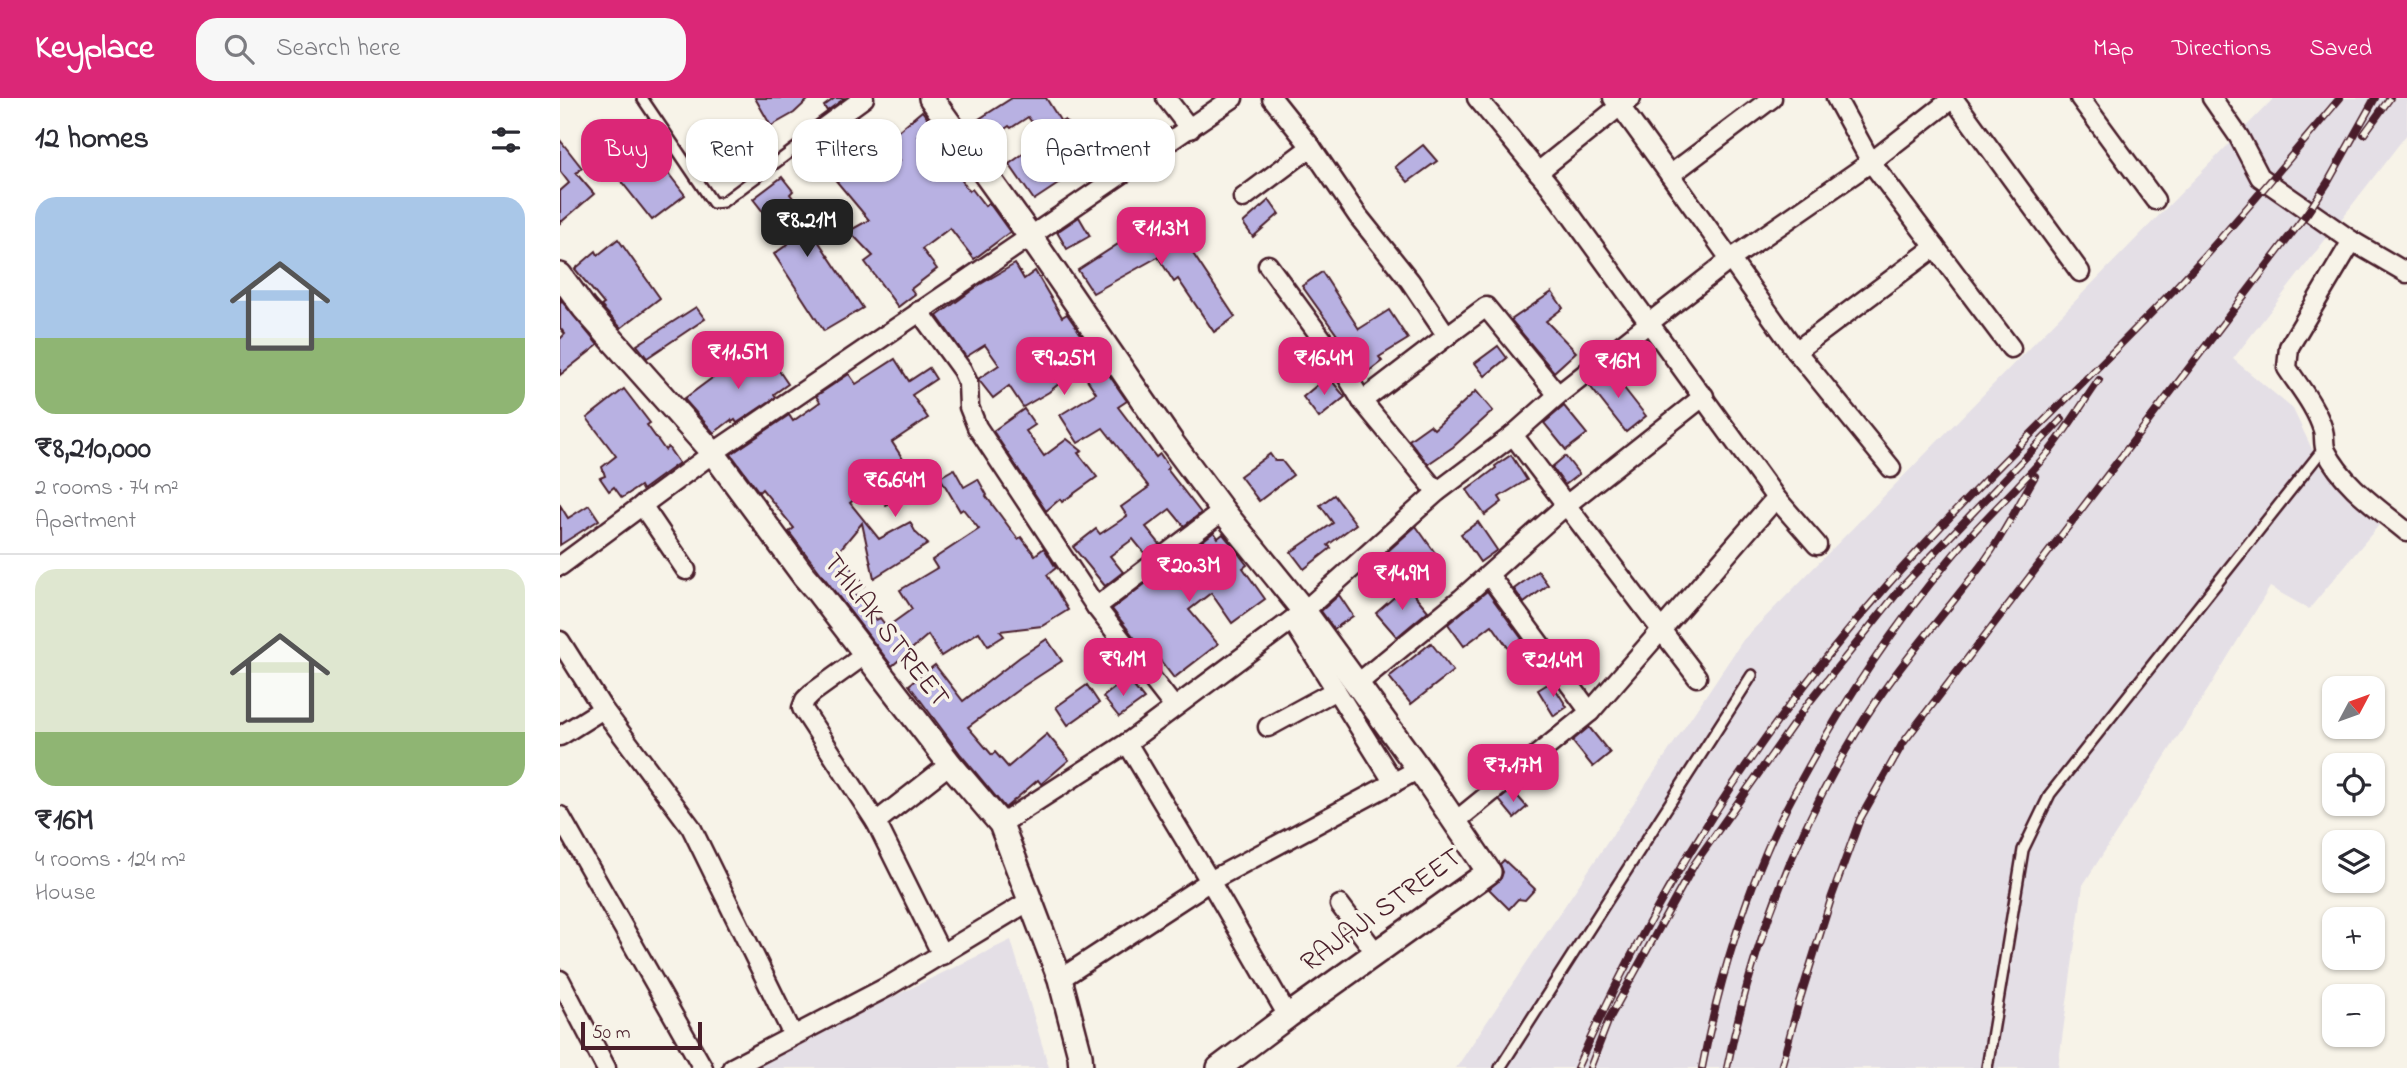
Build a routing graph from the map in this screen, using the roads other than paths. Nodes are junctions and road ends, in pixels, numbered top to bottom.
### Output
1 (642, 98) edge
2 (863, 98) edge
3 (932, 98) edge
4 (1166, 98) edge
5 (1233, 98) edge
6 (1272, 98) edge
7 (1478, 98) edge
8 (1772, 98) edge
9 (1836, 98) edge
10 (1953, 98) edge
11 (2080, 98) edge
12 (2212, 98) edge
13 (1621, 101) edge
14 (835, 119) edge
15 (1190, 129) junction
16 (1311, 147) junction
17 (792, 151) edge
18 (1871, 162) junction
19 (1538, 172) junction
20 (1670, 174) junction
21 (1243, 198) dead end
22 (2155, 200) dead end
23 (1030, 236) junction
24 (2352, 241) junction
25 (1935, 247) junction
26 (1731, 259) junction
27 (1268, 265) dead end
28 (2080, 272) dead end
29 (2407, 273) edge
30 (560, 275) edge
31 (919, 311) junction
32 (1649, 323) junction
33 (1447, 336) junction
34 (2011, 348) dead end
35 (1796, 351) junction
36 (1558, 395) junction
37 (1704, 396) junction
38 (1362, 401) junction
39 (1513, 435) junction
40 (2324, 448) junction
41 (713, 453) junction
42 (1891, 468) dead end
43 (1437, 492) junction
44 (1776, 498) junction
45 (642, 505) junction
46 (1565, 506) junction
47 (1223, 511) junction
48 (2407, 532) edge
49 (1817, 545) dead end
50 (560, 566) edge
51 (686, 570) dead end
52 (1489, 575) junction
53 (1096, 607) junction
54 (1298, 615) junction
55 (1660, 629) junction
56 (560, 641) edge
57 (866, 654) junction
58 (1752, 675) dead end
59 (1697, 677) dead end
60 (1346, 687) junction
61 (1174, 707) junction
62 (603, 709) junction
63 (1590, 712) junction
64 (1268, 727) dead end
65 (560, 736) edge
66 (1127, 743) junction
67 (950, 764) junction
68 (1419, 769) junction
69 (1394, 783) junction
70 (560, 816) edge
71 (1456, 821) junction
72 (876, 822) junction
73 (1001, 824) junction
74 (1210, 881) junction
75 (1031, 900) junction
76 (1340, 905) dead end
77 (1376, 953) junction
78 (942, 955) junction
79 (1060, 979) junction
80 (560, 980) edge
81 (1288, 1016) junction
82 (793, 1035) junction
83 (606, 1068) edge
84 (703, 1068) edge
85 (732, 1068) edge
86 (1081, 1068) edge
87 (1219, 1068) edge
88 (1500, 1068) edge
89 (1987, 1068) edge

1 - 17 lane
2 - 14 street
3 - 23 street, RAJAJI STREET
4 - 15 street
5 - 15 street
6 - 16 street
7 - 19 street
8 - 20 street
9 - 18 street
10 - 18 street
10 - 28 street
11 - 22 street
12 - 24 street
13 - 19 street
13 - 20 street
15 - 23 street
16 - 21 street
16 - 33 street
18 - 25 street
18 - 26 street
19 - 32 street
20 - 26 street
23 - 31 street
23 - 47 street, RAJAJI STREET
24 - 29 street
24 - 40 street
25 - 34 street
25 - 35 street
26 - 32 street
26 - 35 street
27 - 38 street
30 - 41 street, THILAK STREET
31 - 41 street
31 - 53 street
32 - 36 street
32 - 37 street
33 - 36 street
33 - 38 street
35 - 42 street
36 - 39 street
37 - 44 street
37 - 46 street
38 - 43 street
39 - 43 street
39 - 46 street
40 - 48 street
40 - 89 lane
41 - 45 street
41 - 57 street, THILAK STREET
43 - 54 street
44 - 49 street
44 - 55 street
45 - 50 street
45 - 51 street
46 - 52 street
46 - 55 street
47 - 53 street
47 - 54 street, RAJAJI STREET
52 - 60 street
52 - 63 street
53 - 61 street
54 - 60 street, RAJAJI STREET
54 - 61 street
55 - 59 street
55 - 63 street
56 - 62 street
57 - 67 street, THILAK STREET
57 - 72 street
58 - 88 lane
60 - 64 street
60 - 68 street, RAJAJI STREET
60 - 69 street
61 - 66 street
62 - 65 street
62 - 82 street
63 - 71 street
66 - 73 street
66 - 74 street
67 - 72 street
67 - 73 street, THILAK STREET
68 - 69 street
68 - 71 street, RAJAJI STREET
69 - 74 street
70 - 84 street
71 - 77 street, RAJAJI STREET
72 - 78 street
73 - 75 street, THILAK STREET
74 - 79 street
74 - 81 street
75 - 78 street
75 - 79 street, THILAK STREET
76 - 77 street
77 - 81 street, RAJAJI STREET
78 - 82 street
79 - 86 street, THILAK STREET
80 - 83 street
81 - 87 street, RAJAJI STREET
82 - 85 street

